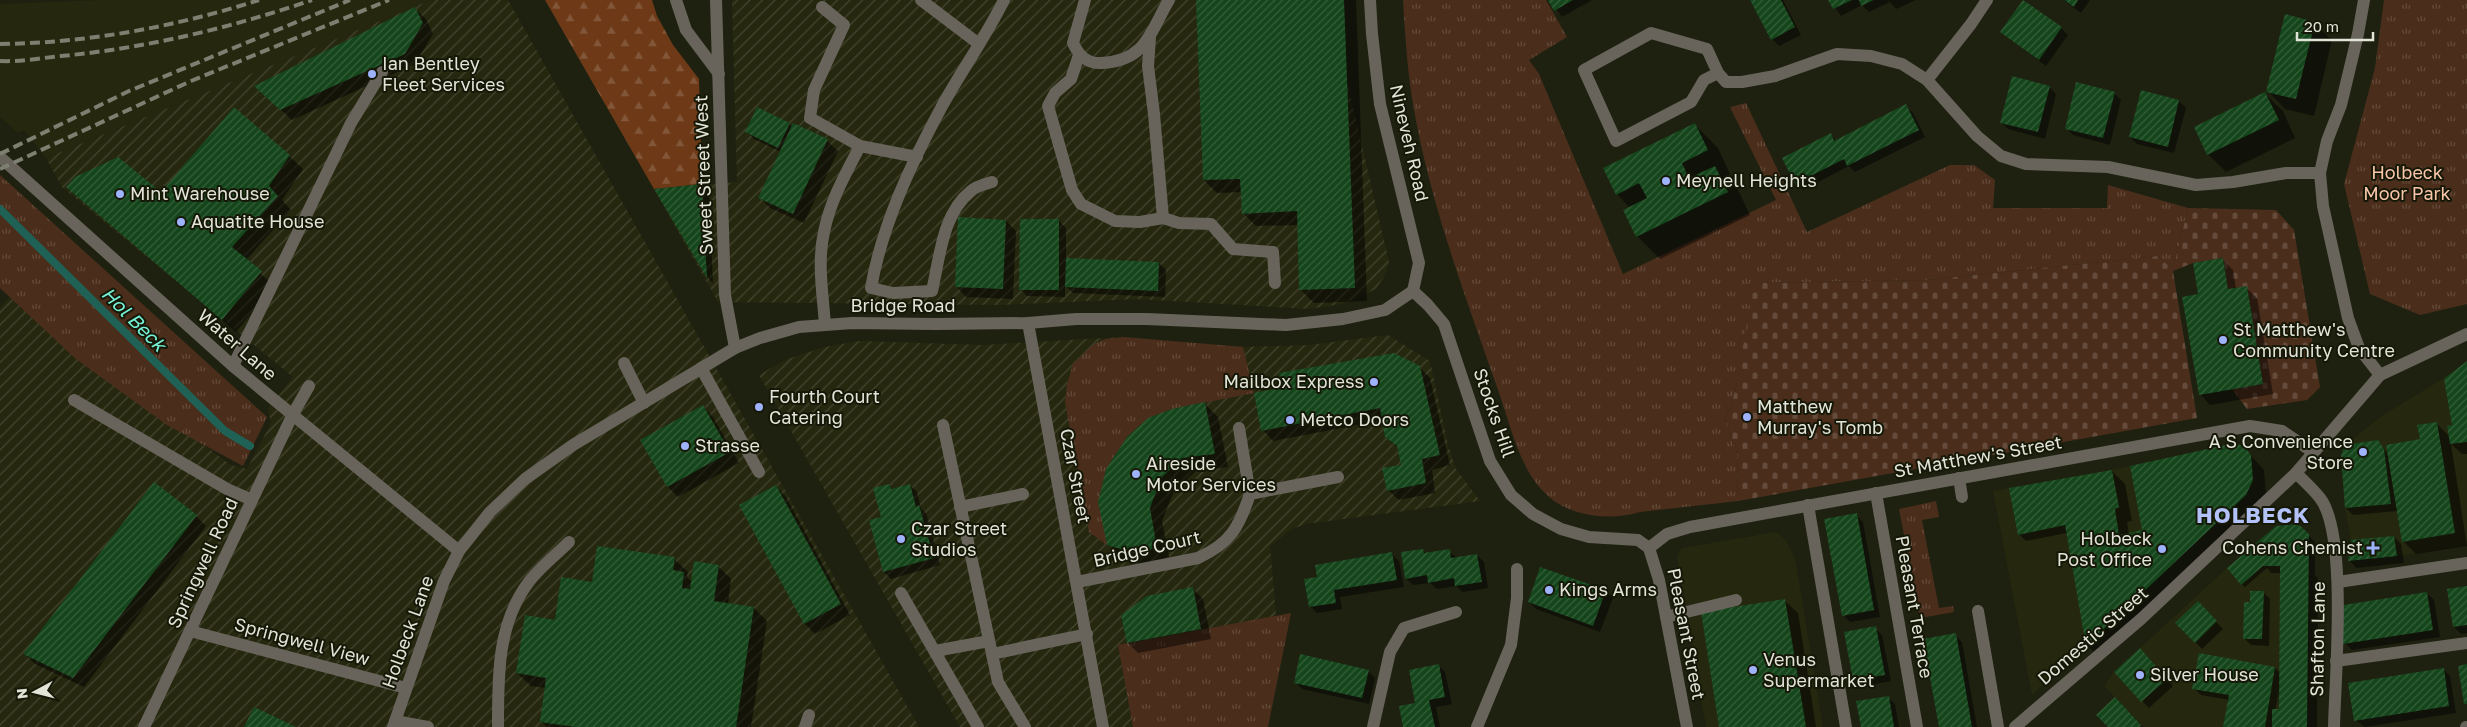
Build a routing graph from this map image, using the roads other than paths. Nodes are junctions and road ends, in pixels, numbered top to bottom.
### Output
1 (676, 0) edge
2 (716, 0) edge
3 (921, 0) edge
4 (1004, 0) edge
5 (1084, 0) edge
6 (1169, 0) edge
7 (1370, 0) edge
8 (1988, 0) edge
9 (2364, 0) edge
10 (822, 7) dead end
11 (1150, 38) junction
12 (979, 44) junction
13 (1079, 56) junction
14 (382, 72) dead end
15 (719, 74) junction
16 (1722, 77) junction
17 (1927, 80) junction
18 (860, 146) junction
19 (0, 157) edge
20 (917, 157) junction
21 (2320, 174) junction
22 (992, 182) dead end
23 (1163, 218) junction
24 (1274, 283) dead end
25 (1413, 292) junction
26 (1028, 323) junction
27 (825, 325) junction
28 (2467, 334) edge
29 (735, 348) junction
30 (624, 363) dead end
31 (233, 366) junction
32 (701, 368) junction
33 (2380, 375) junction
34 (309, 386) dead end
35 (74, 400) dead end
36 (644, 403) junction
37 (293, 414) junction
38 (943, 425) dead end
39 (1239, 428) dead end
40 (2313, 452) junction
41 (759, 472) dead end
42 (2296, 473) junction
43 (1338, 477) dead end
44 (1959, 478) junction
45 (1876, 493) junction
46 (1023, 494) dead end
47 (1250, 494) junction
48 (1962, 496) dead end
49 (252, 500) junction
50 (1808, 505) junction
51 (960, 507) junction
52 (569, 542) dead end
53 (1649, 548) junction
54 (459, 551) junction
55 (2467, 563) edge
56 (1517, 570) dead end
57 (1077, 582) junction
58 (2338, 582) junction
59 (901, 593) dead end
60 (1736, 600) dead end
61 (1978, 611) dead end
62 (1456, 612) dead end
63 (1666, 617) junction
64 (190, 631) junction
65 (1087, 634) junction
66 (989, 641) junction
67 (2467, 643) edge
68 (934, 651) junction
69 (992, 654) junction
70 (2336, 661) junction
71 (406, 688) junction
72 (394, 724) edge
73 (144, 727) edge
74 (428, 727) edge
75 (498, 727) edge
76 (978, 727) edge
77 (1025, 727) edge
78 (1103, 727) edge
79 (1373, 727) edge
80 (1477, 727) edge
81 (1686, 727) edge
82 (1846, 727) edge
83 (1918, 727) edge
84 (1998, 727) edge
85 (2015, 727) edge
86 (2334, 727) edge

1 - 15 street
2 - 15 street, Sweet Street West
3 - 12 street
4 - 12 street
5 - 13 street
6 - 11 street
7 - 25 street, Nineveh Road
8 - 17 street
9 - 21 street
10 - 18 street
11 - 13 street
11 - 23 street
12 - 20 street
13 - 23 street
14 - 31 street
15 - 29 street, Sweet Street West
16 - 16 street
16 - 17 street
17 - 21 street
18 - 20 street
18 - 27 street
19 - 31 street, Water Lane
20 - 22 street
21 - 33 street
23 - 24 street
25 - 26 street, Bridge Road
25 - 53 street, Stocks Hill
26 - 27 street, Bridge Road
26 - 57 street, Czar Street
27 - 29 street, Bridge Road
28 - 33 street
29 - 32 street, Bridge Road
30 - 36 street
31 - 37 street, Water Lane
32 - 36 street, Bridge Road
32 - 41 street
33 - 40 street, Domestic Street
34 - 37 street, Springwell Road
35 - 49 street
36 - 54 street, Bridge Road
37 - 49 street, Springwell Road
37 - 54 street, Water Lane
38 - 51 street
39 - 47 street, Bridge Court
40 - 42 street, Domestic Street
40 - 44 street, St Matthew's Street
42 - 58 street, Shafton Lane
42 - 85 street, Domestic Street
43 - 47 street
44 - 45 street, St Matthew's Street
44 - 48 street
45 - 50 street, St Matthew's Street
45 - 83 street, Pleasant Terrace
46 - 51 street
47 - 57 street, Bridge Court
49 - 64 street, Springwell Road
50 - 53 street, St Matthew's Street
50 - 82 street
51 - 66 street
52 - 75 street
53 - 63 street, Pleasant Street
54 - 71 street, Holbeck Lane
55 - 58 street
56 - 80 street
57 - 65 street, Czar Street
58 - 70 street, Shafton Lane
59 - 68 street
60 - 63 street
61 - 84 street
62 - 79 street
63 - 81 street, Pleasant Street
64 - 71 street, Springwell View
64 - 73 street, Springwell Road
65 - 69 street
65 - 78 street, Czar Street
66 - 68 street
66 - 69 street
67 - 70 street
68 - 76 street
69 - 77 street
70 - 86 street, Shafton Lane
71 - 72 street, Holbeck Lane
72 - 74 street

